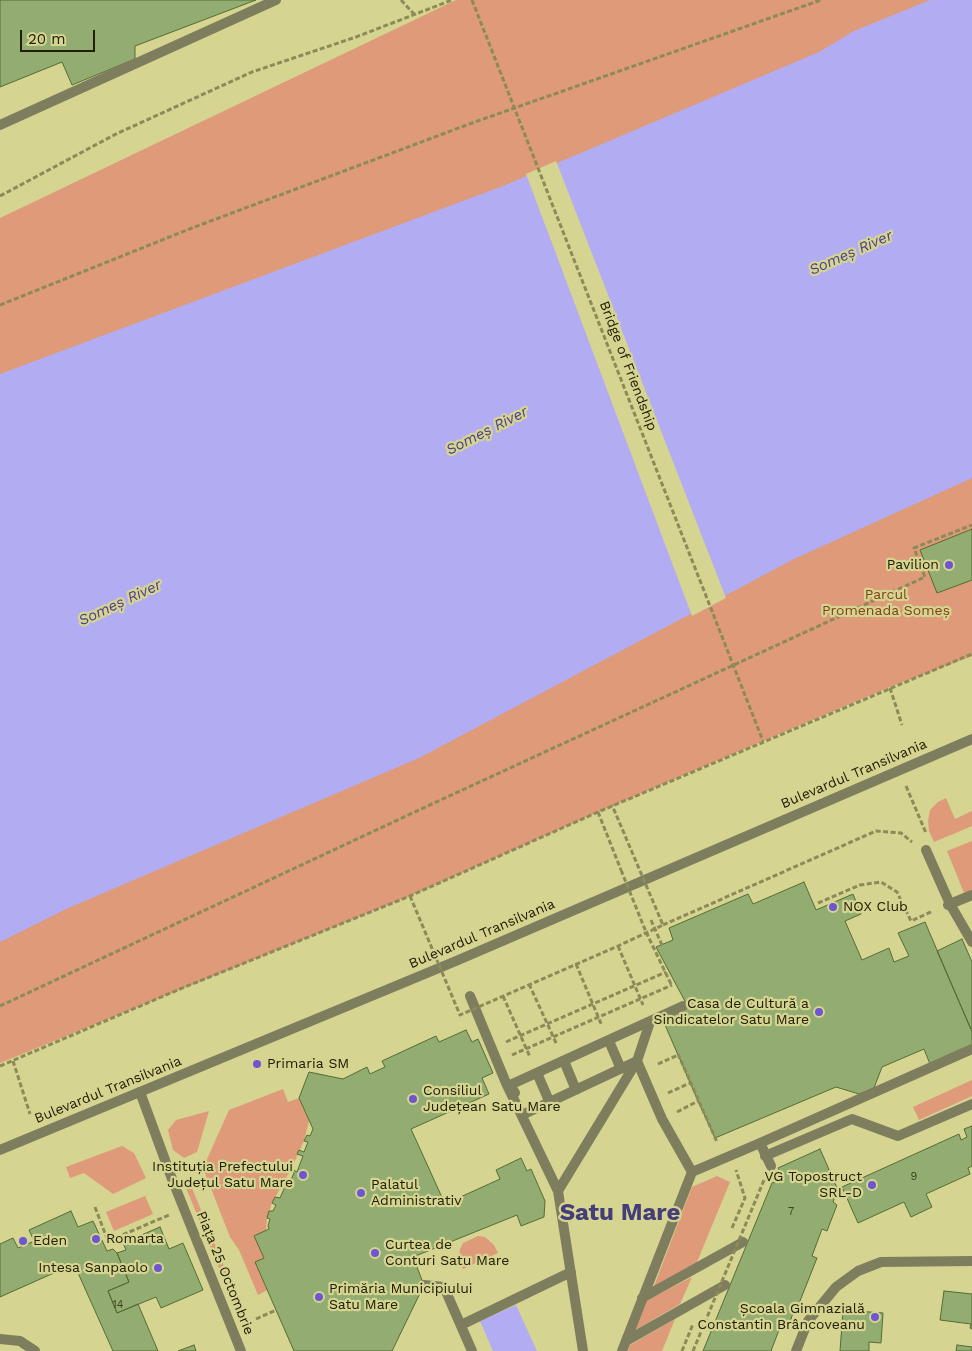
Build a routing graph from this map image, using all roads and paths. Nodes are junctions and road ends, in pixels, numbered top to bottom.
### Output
1 (276, 0) edge
2 (401, 0) edge
3 (452, 0) edge
4 (472, 0) edge
5 (821, 0) edge
6 (414, 14) junction
7 (0, 125) edge
8 (0, 196) edge
9 (0, 304) edge
10 (972, 525) edge
11 (972, 654) edge
12 (890, 688) junction
13 (902, 725) dead end
14 (972, 738) edge
15 (763, 741) junction
16 (612, 806) junction
17 (598, 812) junction
18 (913, 843) dead end
19 (926, 850) dead end
20 (972, 894) edge
21 (410, 896) junction
22 (818, 903) dead end
23 (949, 904) junction
24 (651, 920) dead end
25 (663, 925) junction
26 (646, 932) junction
27 (972, 942) edge
28 (662, 945) dead end
29 (618, 946) junction
30 (576, 964) junction
31 (666, 972) junction
32 (529, 984) junction
33 (672, 985) junction
34 (635, 986) junction
35 (470, 996) dead end
36 (503, 996) junction
37 (640, 999) junction
38 (593, 1004) junction
39 (0, 1006) edge
40 (682, 1006) joint
41 (599, 1017) junction
42 (650, 1022) junction
43 (547, 1024) junction
44 (520, 1036) junction
45 (553, 1037) junction
46 (609, 1041) junction
47 (502, 1044) dead end
48 (526, 1049) junction
49 (972, 1049) edge
50 (508, 1057) dead end
51 (12, 1061) junction
52 (564, 1061) junction
53 (637, 1061) junction
54 (0, 1066) edge
55 (622, 1069) junction
56 (642, 1072) junction
57 (537, 1073) junction
58 (690, 1083) junction
59 (576, 1090) junction
60 (140, 1092) junction
61 (654, 1099) junction
62 (698, 1102) junction
63 (550, 1103) junction
64 (972, 1104) edge
65 (30, 1114) dead end
66 (524, 1115) junction
67 (662, 1119) junction
68 (712, 1132) dead end
69 (760, 1143) junction
70 (0, 1150) edge
71 (766, 1156) junction
72 (735, 1165) dead end
73 (770, 1166) dead end
74 (692, 1172) junction
75 (764, 1180) dead end
76 (558, 1191) junction
77 (96, 1207) dead end
78 (174, 1212) dead end
79 (743, 1242) dead end
80 (721, 1254) junction
81 (972, 1261) edge
82 (571, 1272) junction
83 (424, 1285) dead end
84 (725, 1285) dead end
85 (704, 1296) junction
86 (642, 1298) junction
87 (276, 1310) dead end
88 (256, 1319) dead end
89 (461, 1325) junction
90 (0, 1339) edge
91 (626, 1341) junction
92 (34, 1351) edge
93 (242, 1351) edge
94 (472, 1351) edge
95 (583, 1351) edge
96 (622, 1351) edge
97 (682, 1351) edge
98 (693, 1351) edge
99 (796, 1351) edge

1 - 7 street
2 - 6 path
3 - 6 path
4 - 15 path, Bridge of Friendship, bridge
5 - 9 path
6 - 8 path
10 - 39 path
11 - 12 path
12 - 13 path
12 - 15 path
14 - 60 street, Bulevardul Transilvania
15 - 16 path
16 - 17 path
16 - 25 path, bridge
17 - 21 path
17 - 26 path, bridge
18 - 25 path
19 - 23 street
20 - 23 street
21 - 36 path, bridge
21 - 51 path
22 - 23 path
23 - 27 street
24 - 28 path
25 - 26 path, bridge
26 - 29 path, bridge
26 - 31 path
29 - 30 path, bridge
29 - 34 path
30 - 32 path, bridge
30 - 38 path
31 - 33 path
31 - 34 path
32 - 36 path, bridge
32 - 43 path
33 - 37 path
33 - 40 path
34 - 37 path
34 - 38 path
35 - 66 street
36 - 44 path
37 - 41 path
37 - 42 path
38 - 41 path
38 - 43 path
40 - 42 street
41 - 45 path
41 - 46 path
42 - 46 street
42 - 53 street
43 - 44 path
43 - 45 path
44 - 47 path
44 - 48 path
45 - 48 path
45 - 52 path
46 - 52 street
46 - 55 street
48 - 50 path
48 - 57 path
49 - 69 street
51 - 54 path
51 - 65 path
52 - 57 street
52 - 59 street
53 - 55 street
53 - 56 street
53 - 76 street
55 - 59 street
56 - 58 path
56 - 61 street
57 - 63 street
57 - 66 street
58 - 61 path
58 - 62 path
59 - 63 street
60 - 70 street, Bulevardul Transilvania
60 - 93 street, Piața 25 Octombrie
61 - 67 street
62 - 67 path
62 - 68 path
63 - 66 street
64 - 71 street
66 - 76 street
67 - 74 street
69 - 71 street
69 - 74 street
71 - 73 street
72 - 80 path
74 - 86 street
75 - 98 path, bridge
76 - 82 street
77 - 78 path
79 - 80 street
80 - 86 street
81 - 99 street
82 - 89 street
82 - 95 street
83 - 89 street
84 - 85 street
85 - 91 street
85 - 97 path
86 - 91 street
87 - 88 path
89 - 94 street
90 - 92 street
91 - 96 street

